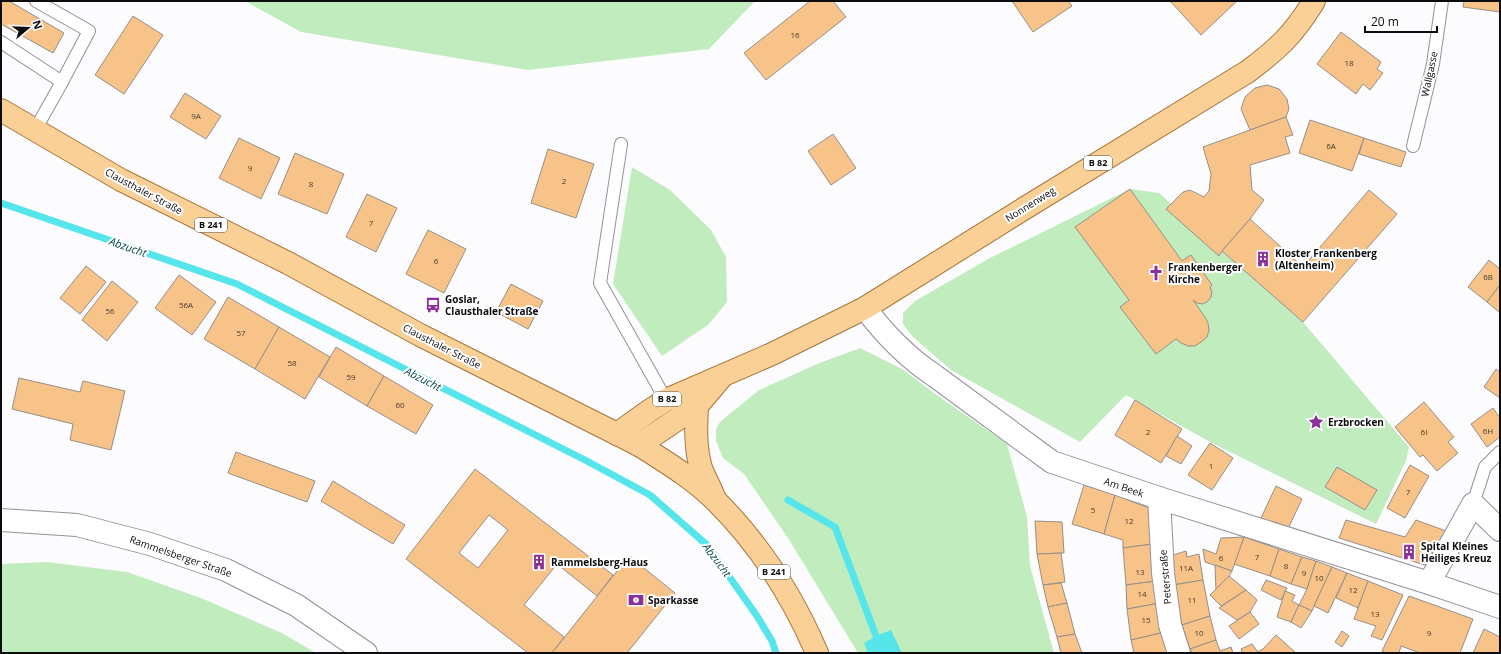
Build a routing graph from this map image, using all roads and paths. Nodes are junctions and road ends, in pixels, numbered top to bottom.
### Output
1 (36, 1) edge
2 (1314, 1) edge
3 (1442, 1) edge
4 (1, 42) edge
5 (62, 82) junction
6 (1, 110) edge
7 (34, 130) junction
8 (621, 144) dead end
9 (1413, 146) dead end
10 (865, 308) junction
11 (723, 376) junction
12 (666, 400) junction
13 (697, 406) junction
14 (618, 434) junction
15 (639, 445) junction
16 (1500, 452) edge
17 (1160, 498) junction
18 (716, 502) junction
19 (1473, 504) junction
20 (1, 520) edge
21 (1500, 530) edge
22 (1429, 583) junction
23 (1500, 607) edge
24 (366, 653) edge
25 (817, 653) edge
26 (1179, 653) edge

1 - 5 lane
2 - 10 main road, Nonnenweg / B 82
3 - 9 lane, Wallgasse
4 - 5 lane
5 - 7 lane
6 - 7 main road, Clausthaler Straße / B 241
7 - 14 main road, Clausthaler Straße / B 241
8 - 12 lane
10 - 11 main road, Nonnenweg / B 82
10 - 17 street, Am Beek
11 - 12 main road, Nonnenweg / B 82
11 - 13 main road, Nonnenweg / B 82
12 - 14 main road, Nonnenweg / B 82
13 - 15 main road, Nonnenweg
13 - 18 main road
14 - 15 main road, Clausthaler Straße / B 241
15 - 18 main road, Clausthaler Straße / B 241
16 - 19 lane
17 - 22 street, Am Beek
17 - 26 street, Peterstraße
18 - 25 main road, Clausthaler Straße / B 241
19 - 21 street
19 - 22 street
20 - 24 street, Rammelsberger Straße
22 - 23 street, Am Beek

